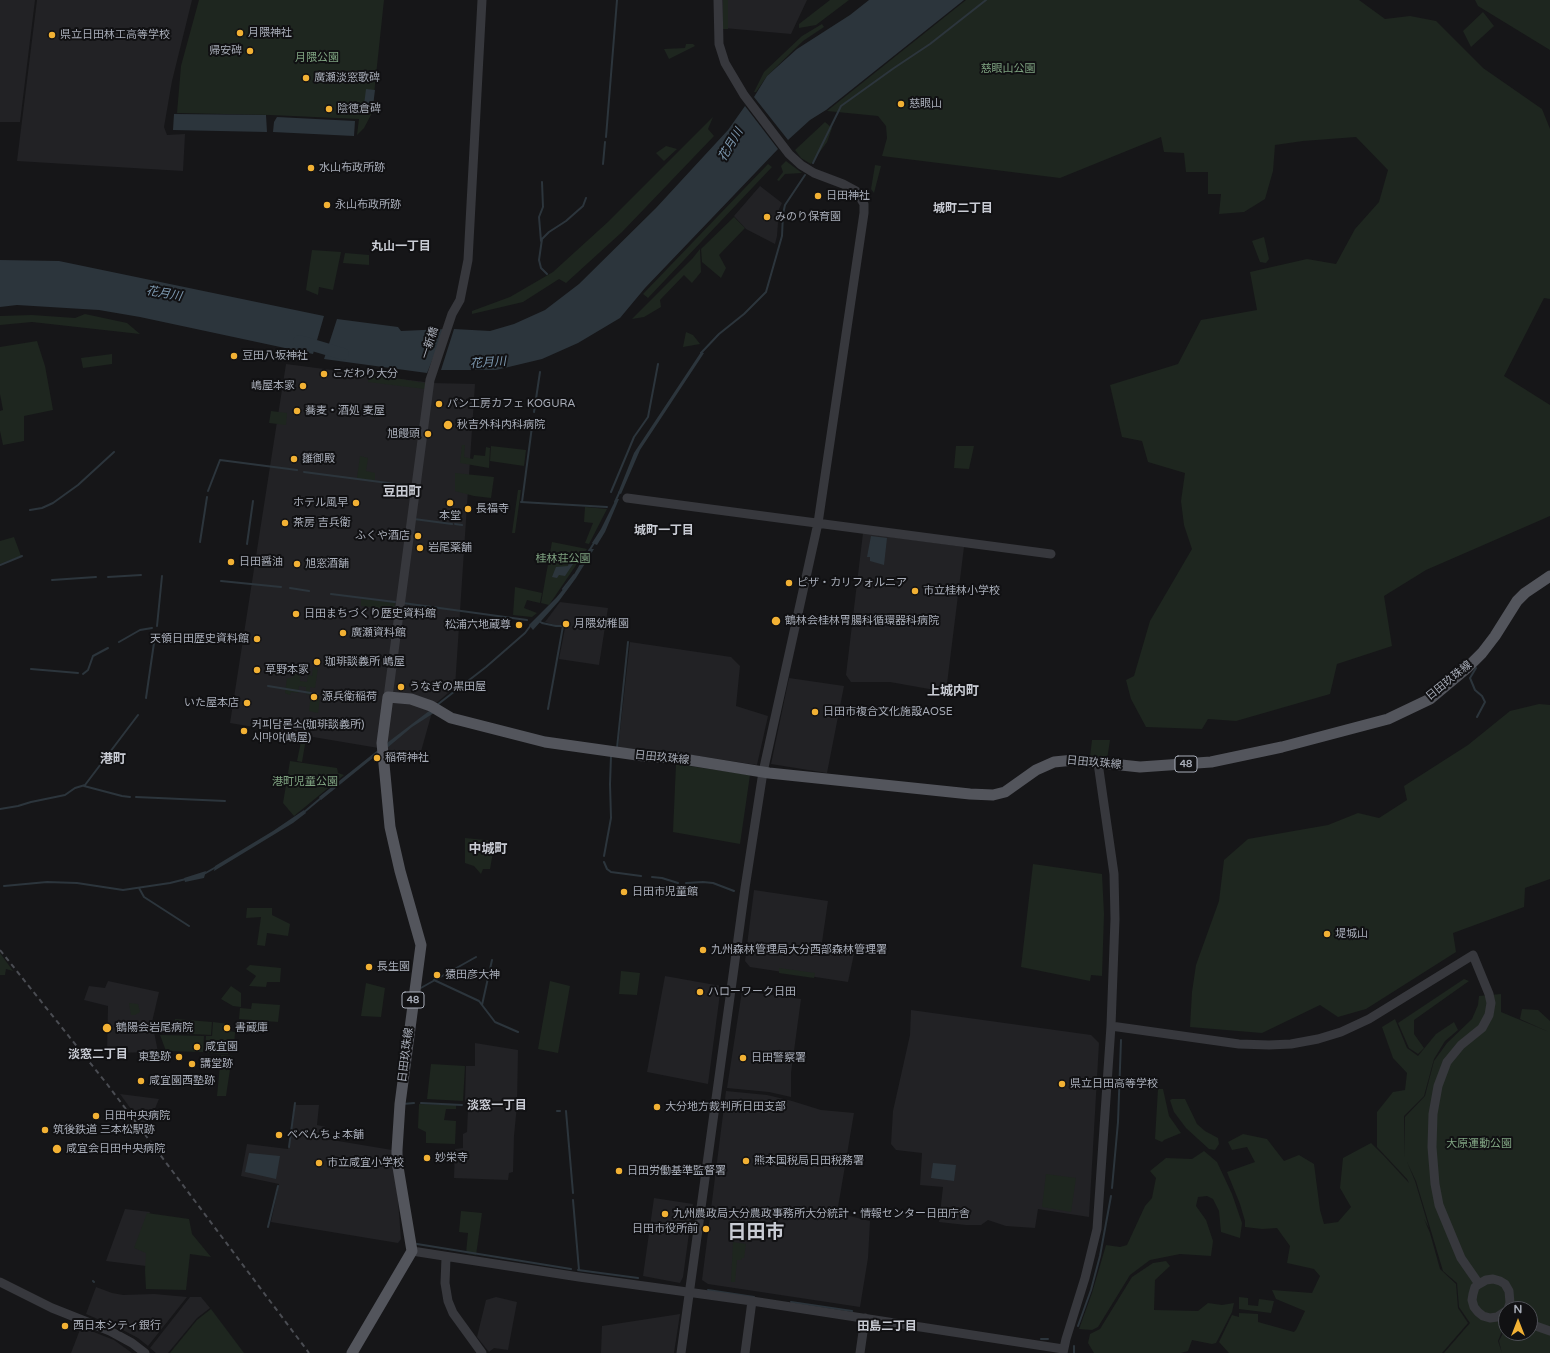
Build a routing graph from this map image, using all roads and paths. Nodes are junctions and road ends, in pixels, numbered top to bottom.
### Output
1 (482, 0) edge
2 (718, 0) edge
3 (627, 498) dead end
4 (818, 523) junction
5 (1051, 554) dead end
6 (1550, 576) edge
7 (388, 697) junction
8 (1098, 763) junction
9 (763, 772) junction
10 (1111, 1026) junction
11 (412, 1252) junction
12 (446, 1258) junction
13 (0, 1282) edge
14 (1479, 1284) junction
15 (690, 1292) junction
16 (752, 1301) junction
17 (1510, 1301) edge
18 (1498, 1316) edge
19 (865, 1318) junction
20 (1538, 1327) edge
21 (1550, 1331) edge
22 (1063, 1351) edge
23 (145, 1353) edge
24 (352, 1353) edge
25 (482, 1353) edge
26 (681, 1353) edge
27 (745, 1353) edge
28 (860, 1353) edge

1 - 7 street, 一新橋
2 - 4 street
3 - 4 street
4 - 5 street
4 - 9 street
6 - 8 main road, 日田玖珠線 / 48
7 - 9 main road, 日田玖珠線 / 48
7 - 11 main road, 日田玖珠線 / 48
8 - 9 main road, 日田玖珠線 / 48
8 - 10 street
9 - 15 street
10 - 14 street
10 - 22 street
11 - 12 street
11 - 24 main road
12 - 15 street
12 - 25 street
13 - 23 street
14 - 17 street
14 - 18 street
15 - 16 street
15 - 26 street
16 - 19 street
16 - 27 street
19 - 22 street
19 - 28 street
20 - 21 street

